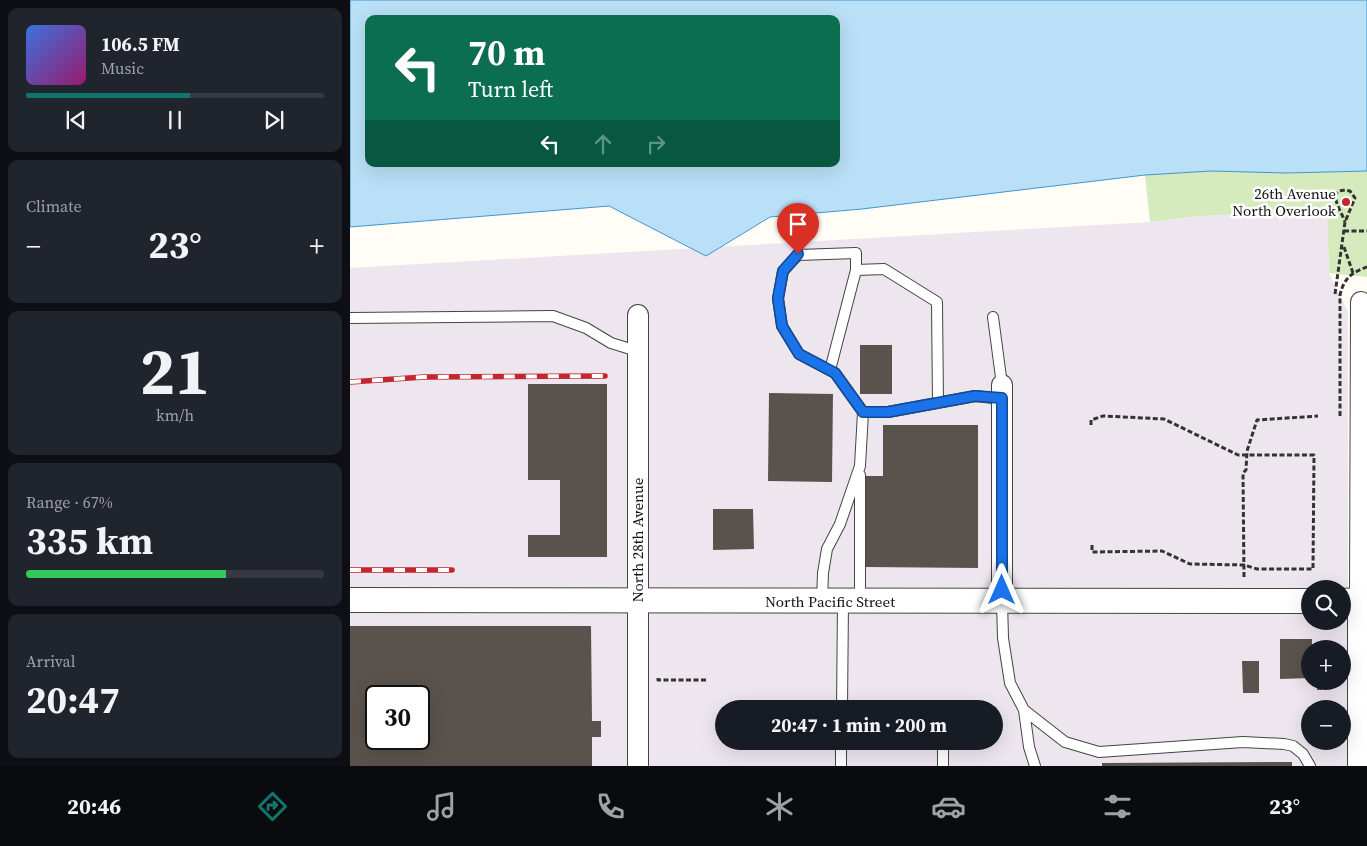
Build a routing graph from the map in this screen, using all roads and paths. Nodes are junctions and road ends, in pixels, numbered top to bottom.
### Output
1 (1345, 222) junction
2 (1344, 231) junction
3 (1367, 231) edge
4 (1344, 245) junction
5 (1367, 267) edge
6 (856, 270) junction
7 (1353, 272) junction
8 (1364, 302) edge
9 (638, 315) dead end
10 (993, 317) dead end
11 (350, 318) edge
12 (638, 351) junction
13 (830, 370) junction
14 (1002, 392) junction
15 (938, 403) junction
16 (863, 412) junction
17 (1318, 416) dead end
18 (1091, 425) dead end
19 (1364, 438) edge
20 (1247, 455) junction
21 (860, 466) junction
22 (1092, 543) dead end
23 (1244, 565) junction
24 (1244, 577) dead end
25 (350, 600) edge
26 (1356, 600) edge
27 (637, 601) junction
28 (842, 601) junction
29 (1301, 601) edge
30 (1002, 602) junction
31 (658, 670) dead end
32 (708, 680) dead end
33 (842, 700) edge
34 (1024, 710) junction
35 (841, 750) edge
36 (943, 750) edge
37 (638, 766) edge
38 (841, 766) edge
39 (943, 766) edge
40 (1035, 766) edge
41 (1310, 766) edge
42 (1360, 766) edge

1 - 1 path
1 - 2 path
2 - 3 path
2 - 4 path
4 - 7 path
4 - 7 path
5 - 7 path
6 - 13 lane
6 - 13 lane
6 - 15 lane
8 - 19 street
9 - 12 street, North 28th Avenue
10 - 14 lane
11 - 12 lane
12 - 27 street, North 28th Avenue
13 - 16 lane
14 - 15 lane
14 - 30 street
15 - 16 lane
16 - 21 lane
17 - 20 path
18 - 20 path
19 - 26 street
20 - 23 path
20 - 23 path
21 - 28 lane
21 - 28 lane
22 - 23 path
23 - 24 path
25 - 27 street, North Pacific Street
26 - 42 street
27 - 28 street, North Pacific Street
27 - 37 street, North 28th Avenue
28 - 30 street, North Pacific Street
28 - 33 lane
29 - 30 street, North Pacific Street
30 - 34 lane
31 - 32 path
34 - 40 lane
34 - 41 lane
35 - 38 lane
36 - 39 lane

